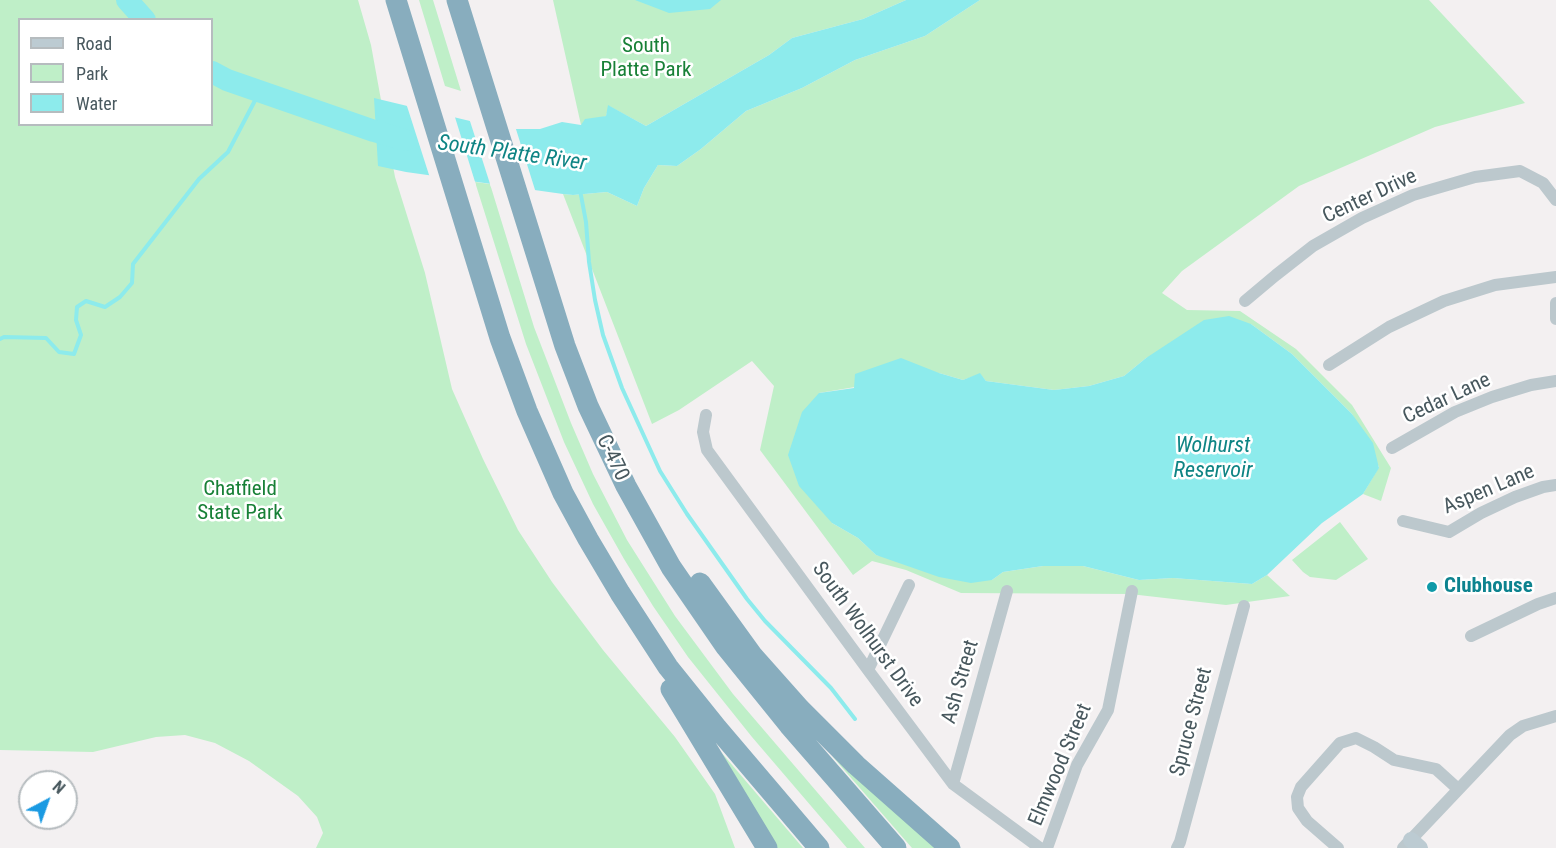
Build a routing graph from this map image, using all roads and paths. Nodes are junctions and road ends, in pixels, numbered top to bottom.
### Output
1 (396, 0) edge
2 (456, 0) edge
3 (1556, 200) edge
4 (542, 275) junction
5 (1556, 277) edge
6 (1245, 301) dead end
7 (1556, 303) edge
8 (1556, 319) edge
9 (1329, 364) dead end
10 (1556, 381) edge
11 (706, 415) dead end
12 (1392, 448) dead end
13 (1556, 485) edge
14 (1403, 521) dead end
15 (909, 585) dead end
16 (1007, 591) dead end
17 (1132, 591) dead end
18 (1556, 598) edge
19 (1244, 606) dead end
20 (1471, 636) dead end
21 (655, 647) junction
22 (868, 670) junction
23 (1556, 716) edge
24 (953, 783) junction
25 (1458, 789) junction
26 (1412, 845) edge
27 (767, 848) edge
28 (819, 848) edge
29 (896, 848) edge
30 (950, 848) edge
31 (1040, 848) edge
32 (1047, 848) edge
33 (1177, 848) edge
34 (1338, 848) edge

1 - 21 highway
2 - 4 highway, C-470
3 - 6 street, Center Drive
4 - 29 highway, C-470
4 - 30 highway
5 - 9 street
7 - 8 street
10 - 12 street, Cedar Lane
11 - 22 street, South Wolhurst Drive
13 - 14 street, Aspen Lane
15 - 22 street
16 - 24 street, Ash Street
17 - 32 street, Elmwood Street
18 - 20 street
19 - 33 street, Spruce Street
21 - 27 highway
21 - 28 highway
22 - 24 street, South Wolhurst Drive
23 - 25 street
24 - 31 street, South Wolhurst Drive
25 - 26 street
25 - 34 street

